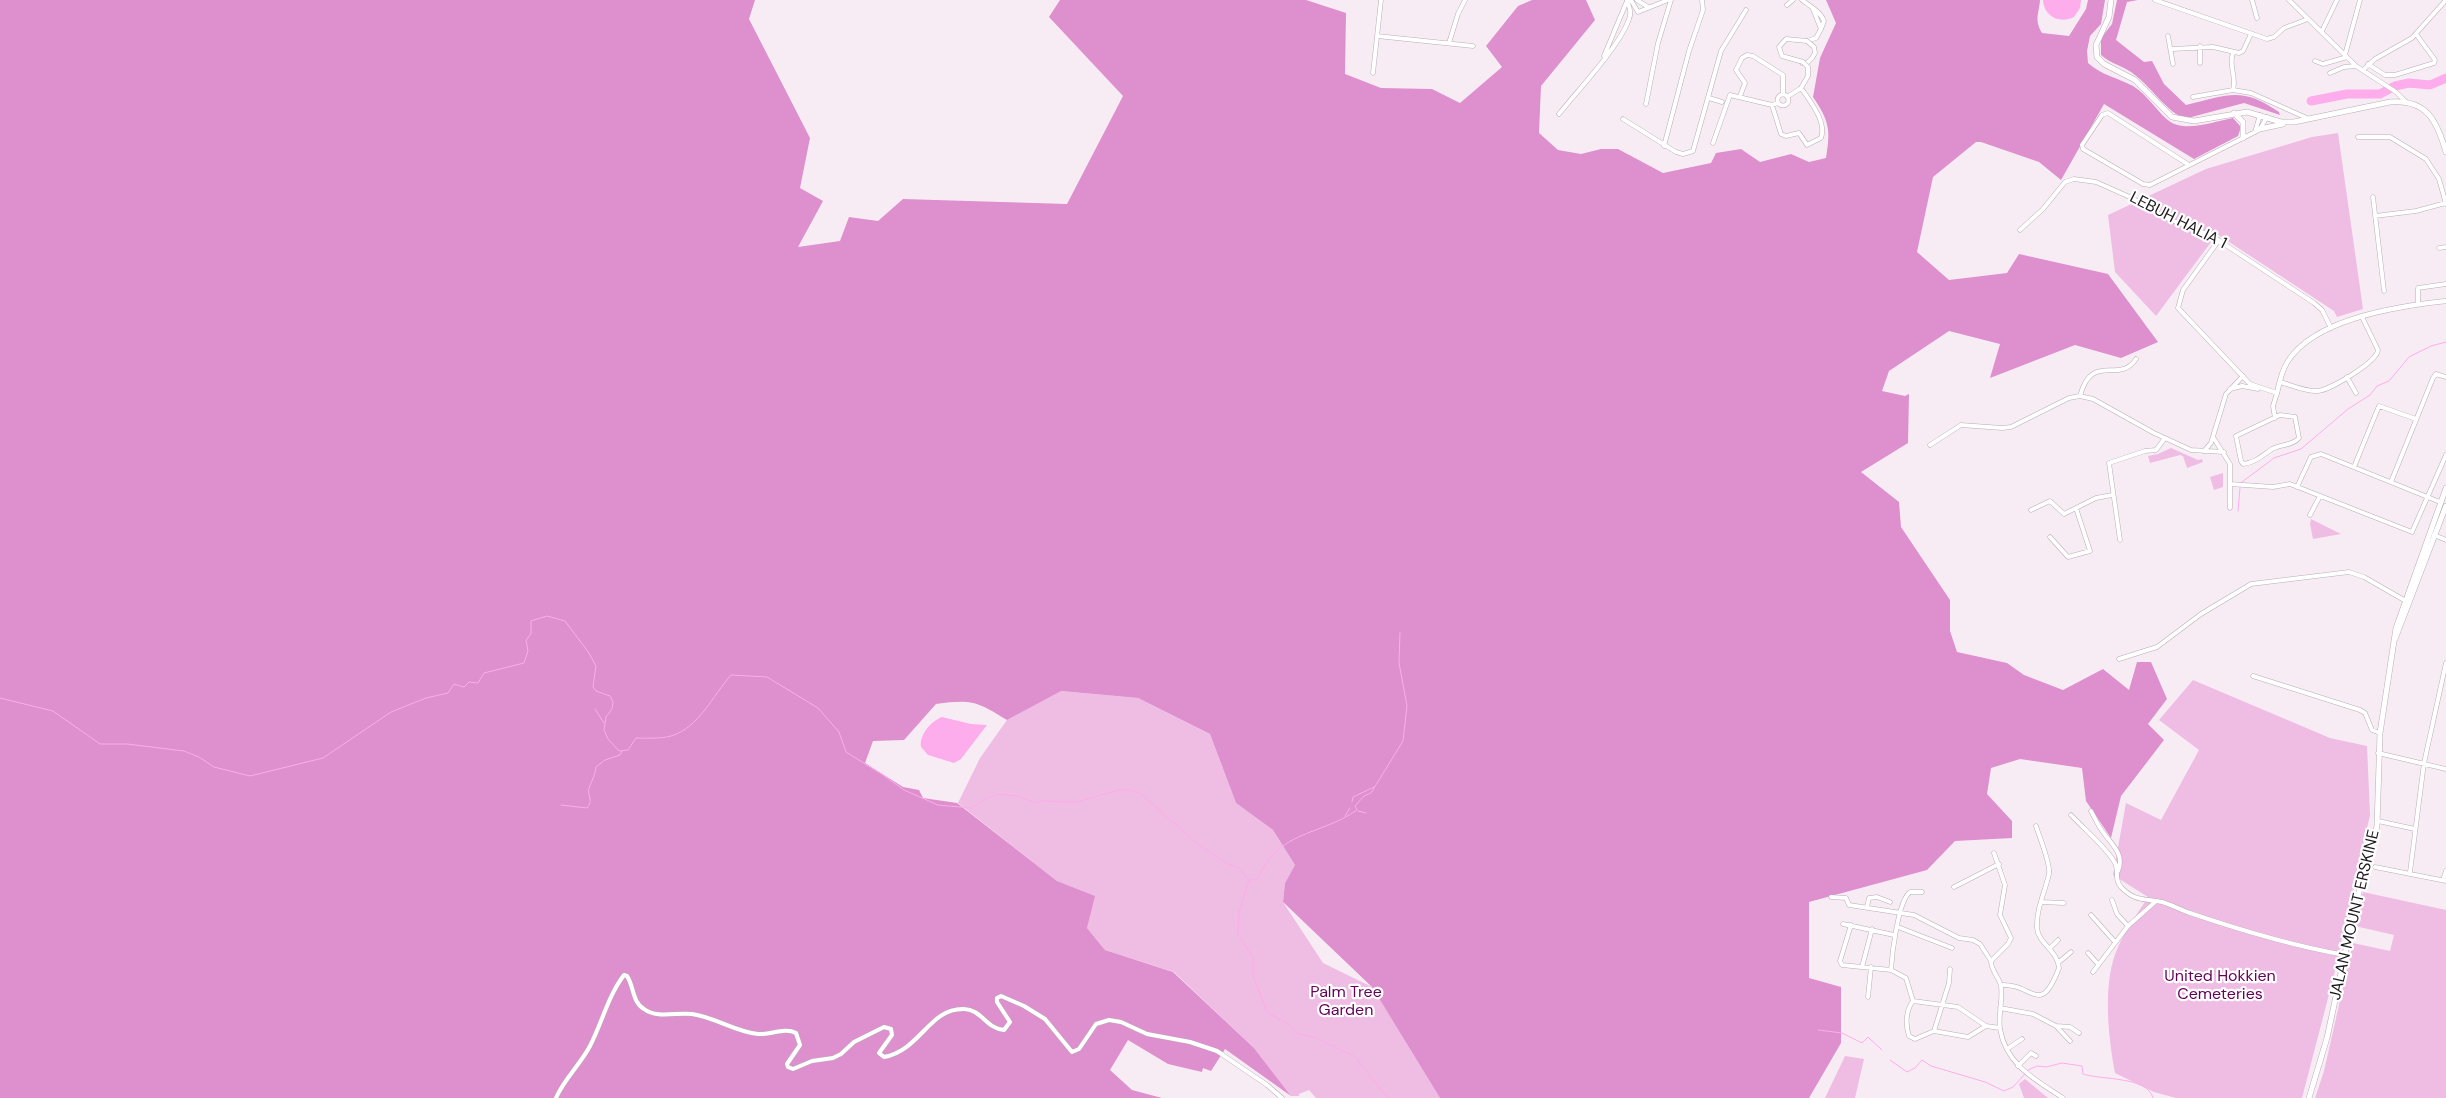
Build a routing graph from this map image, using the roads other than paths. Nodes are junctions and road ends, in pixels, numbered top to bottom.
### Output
1 (1381, 0) edge
2 (1465, 0) edge
3 (1628, 0) edge
4 (1637, 0) edge
5 (1670, 0) edge
6 (1702, 0) edge
7 (1793, 0) edge
8 (1802, 0) edge
9 (2111, 0) edge
10 (2154, 0) edge
11 (2252, 0) edge
12 (2290, 0) edge
13 (2337, 0) edge
14 (2360, 0) edge
15 (2446, 2) edge
16 (1787, 4) dead end
17 (1648, 7) junction
18 (1746, 10) dead end
19 (2257, 18) dead end
20 (2308, 19) junction
21 (2322, 32) junction
22 (2251, 34) junction
23 (2416, 34) junction
24 (1377, 36) junction
25 (2168, 36) dead end
26 (1449, 43) junction
27 (1473, 46) dead end
28 (2200, 46) junction
29 (2172, 49) junction
30 (2233, 53) junction
31 (2346, 56) junction
32 (1603, 59) junction
33 (2315, 61) dead end
34 (2200, 62) dead end
35 (2173, 64) dead end
36 (2368, 64) junction
37 (2356, 66) junction
38 (2363, 70) junction
39 (2330, 73) dead end
40 (1373, 74) dead end
41 (1801, 88) junction
42 (2234, 90) junction
43 (1740, 96) junction
44 (1785, 96) junction
45 (2193, 97) dead end
46 (1709, 98) junction
47 (1722, 102) dead end
48 (1778, 102) junction
49 (2406, 102) junction
50 (1646, 104) dead end
51 (1772, 106) junction
52 (2234, 113) junction
53 (1559, 114) dead end
54 (2260, 115) junction
55 (2267, 117) junction
56 (1623, 119) dead end
57 (2311, 120) junction
58 (2288, 122) junction
59 (2260, 129) junction
60 (2254, 132) junction
61 (2358, 137) dead end
62 (2243, 138) junction
63 (1713, 142) dead end
64 (1664, 146) junction
65 (2446, 152) edge
66 (2189, 165) junction
67 (2373, 197) dead end
68 (2446, 204) edge
69 (2375, 216) junction
70 (2020, 230) dead end
71 (2219, 240) junction
72 (2446, 247) edge
73 (2439, 248) dead end
74 (2446, 284) edge
75 (2384, 291) dead end
76 (2446, 301) edge
77 (2418, 304) junction
78 (2362, 317) junction
79 (2331, 328) junction
80 (2136, 359) dead end
81 (2243, 376) junction
82 (2347, 377) junction
83 (2446, 377) edge
84 (2280, 382) junction
85 (2262, 389) junction
86 (2229, 390) junction
87 (2356, 392) dead end
88 (2276, 394) junction
89 (2080, 396) junction
90 (2275, 418) junction
91 (2416, 419) junction
92 (2213, 437) junction
93 (2165, 438) junction
94 (1930, 445) dead end
95 (2199, 452) junction
96 (2224, 452) junction
97 (2446, 455) edge
98 (2354, 467) junction
99 (2391, 482) junction
100 (2230, 484) junction
101 (2297, 487) junction
102 (2446, 488) edge
103 (2112, 495) junction
104 (2320, 496) junction
105 (2429, 497) junction
106 (2446, 498) edge
107 (2440, 502) junction
108 (2446, 506) edge
109 (2076, 508) junction
110 (2230, 508) dead end
111 (2031, 510) dead end
112 (2310, 515) dead end
113 (2440, 522) junction
114 (2429, 533) junction
115 (2435, 536) junction
116 (2050, 537) dead end
117 (2120, 540) dead end
118 (2446, 540) edge
119 (2424, 568) junction
120 (2404, 600) junction
121 (2404, 616) junction
122 (2394, 640) junction
123 (2120, 659) dead end
124 (2446, 663) edge
125 (2253, 676) dead end
126 (2380, 733) junction
127 (2378, 752) junction
128 (2424, 763) junction
129 (2446, 769) edge
130 (2092, 811) dead end
131 (2071, 815) dead end
132 (2378, 821) junction
133 (2036, 826) dead end
134 (2415, 830) junction
135 (1994, 853) dead end
136 (1999, 864) junction
137 (2375, 867) dead end
138 (2118, 871) junction
139 (2446, 871) edge
140 (2410, 872) junction
141 (2444, 881) edge
142 (1954, 886) dead end
143 (1922, 892) dead end
144 (1831, 896) dead end
145 (2112, 900) dead end
146 (1890, 902) dead end
147 (2041, 902) junction
148 (2158, 902) junction
149 (2064, 903) dead end
150 (1867, 908) junction
151 (1901, 914) junction
152 (2091, 915) dead end
153 (1843, 924) dead end
154 (1851, 925) junction
155 (2128, 926) junction
156 (1898, 927) junction
157 (1872, 929) junction
158 (1894, 935) junction
159 (2058, 940) dead end
160 (2115, 942) junction
161 (1952, 948) dead end
162 (2050, 948) junction
163 (2071, 952) dead end
164 (2088, 953) dead end
165 (2345, 955) junction
166 (1991, 961) junction
167 (2059, 962) junction
168 (2098, 964) junction
169 (1862, 967) junction
170 (1871, 967) junction
171 (1891, 970) junction
172 (1950, 970) dead end
173 (2093, 972) dead end
174 (2001, 985) junction
175 (1868, 997) dead end
176 (1913, 1001) junction
177 (1943, 1004) junction
178 (2000, 1008) junction
179 (1986, 1026) junction
180 (2056, 1026) junction
181 (2000, 1028) junction
182 (1934, 1032) junction
183 (2079, 1033) dead end
184 (2022, 1040) dead end
185 (2070, 1041) dead end
186 (2007, 1049) junction
187 (2036, 1056) dead end
188 (2018, 1066) junction
189 (556, 1098) edge
190 (1282, 1098) edge
191 (2063, 1098) edge
192 (2309, 1098) edge

1 - 24 street
2 - 26 street
3 - 17 street
3 - 32 street
3 - 32 street
4 - 17 street
5 - 17 street
5 - 50 street
6 - 64 street
7 - 16 street
8 - 41 street, bridge
9 - 52 main road
10 - 22 street
11 - 19 street
12 - 20 street
13 - 21 street
14 - 31 street
15 - 23 street
18 - 46 street
20 - 21 street
20 - 22 street
21 - 31 street
22 - 30 street
23 - 36 street
23 - 36 street
24 - 26 street
24 - 40 street
25 - 29 street
26 - 27 street
28 - 29 street
28 - 30 street
28 - 34 street
29 - 35 street
30 - 42 street
31 - 33 street
31 - 37 street
32 - 53 street
36 - 38 street
37 - 38 street
37 - 39 street
38 - 49 street
41 - 44 street
41 - 51 street
42 - 45 street
42 - 57 street
43 - 44 street
43 - 51 street
43 - 63 street
44 - 48 street
44 - 48 street
46 - 47 street
46 - 64 street
48 - 51 street
49 - 57 main road
49 - 65 main road
52 - 54 main road
52 - 62 main road
54 - 55 main road
54 - 60 street
55 - 58 main road
55 - 59 street
56 - 64 street
57 - 58 main road
58 - 59 main road
59 - 60 street
60 - 62 street
61 - 68 street
62 - 66 street
66 - 66 street
67 - 69 street
68 - 69 street
69 - 75 street
70 - 71 street, LEBUH HALIA 1
71 - 79 street, LEBUH HALIA 1
71 - 81 street
72 - 73 street
74 - 77 street
76 - 77 street
77 - 78 street
78 - 79 street
78 - 82 street
79 - 84 street
80 - 89 street
81 - 85 street
81 - 86 street
82 - 84 street
82 - 87 street
83 - 91 street
84 - 88 street
85 - 86 street
85 - 88 street
86 - 92 street
88 - 90 street
89 - 93 street
89 - 94 street
90 - 90 street
91 - 98 street
91 - 99 street
92 - 95 street
92 - 96 street
93 - 95 street
93 - 103 street
95 - 96 street
96 - 100 street
97 - 105 street
98 - 99 street
98 - 101 street
99 - 105 street
100 - 101 street
100 - 110 street
101 - 104 street
102 - 107 main road, JALAN MOUNT ERSKINE
103 - 109 street
103 - 117 street
104 - 105 street
104 - 112 street
105 - 107 street
106 - 107 main road
107 - 113 main road
107 - 114 main road, JALAN MOUNT ERSKINE
108 - 113 main road, JALAN MOUNT ERSKINE
109 - 111 street
109 - 116 street
113 - 115 main road, JALAN MOUNT ERSKINE
114 - 115 street
114 - 120 main road, JALAN MOUNT ERSKINE
115 - 118 street
115 - 119 main road, JALAN MOUNT ERSKINE
119 - 120 main road
119 - 121 main road, JALAN MOUNT ERSKINE
120 - 121 main road
120 - 122 main road, JALAN MOUNT ERSKINE
120 - 123 street
121 - 122 main road, JALAN MOUNT ERSKINE
122 - 126 main road, JALAN MOUNT ERSKINE
124 - 128 street
125 - 126 street
126 - 127 main road, JALAN MOUNT ERSKINE
127 - 128 street
127 - 132 main road, JALAN MOUNT ERSKINE
128 - 129 street
128 - 134 street
130 - 138 street
131 - 138 street
132 - 134 street
132 - 165 main road, JALAN MOUNT ERSKINE
133 - 147 street
134 - 140 street
135 - 136 street
136 - 142 street
136 - 166 street
137 - 140 street
138 - 148 street
139 - 141 street
140 - 141 street
143 - 151 street
144 - 150 street
145 - 155 street
146 - 150 street
147 - 149 street
147 - 162 street
148 - 155 street
148 - 165 street
150 - 151 street
151 - 156 street
151 - 166 street
152 - 160 street
153 - 154 street
154 - 157 street
154 - 169 street
155 - 160 street
156 - 158 street
156 - 161 street
157 - 158 street
157 - 169 street
158 - 171 street
159 - 162 street
160 - 168 street
162 - 167 street
163 - 167 street
164 - 168 street
165 - 192 main road, JALAN MOUNT ERSKINE
166 - 174 street
167 - 174 street
168 - 173 street
169 - 170 street
170 - 171 street
170 - 175 street
171 - 176 street
172 - 177 street
174 - 178 street
176 - 177 street
176 - 182 street
177 - 179 street
177 - 182 street
178 - 180 street
178 - 181 street
179 - 181 street
179 - 182 street
180 - 183 street
180 - 185 street
181 - 186 street
184 - 186 street
186 - 188 street
187 - 188 street
188 - 191 street
189 - 190 street

